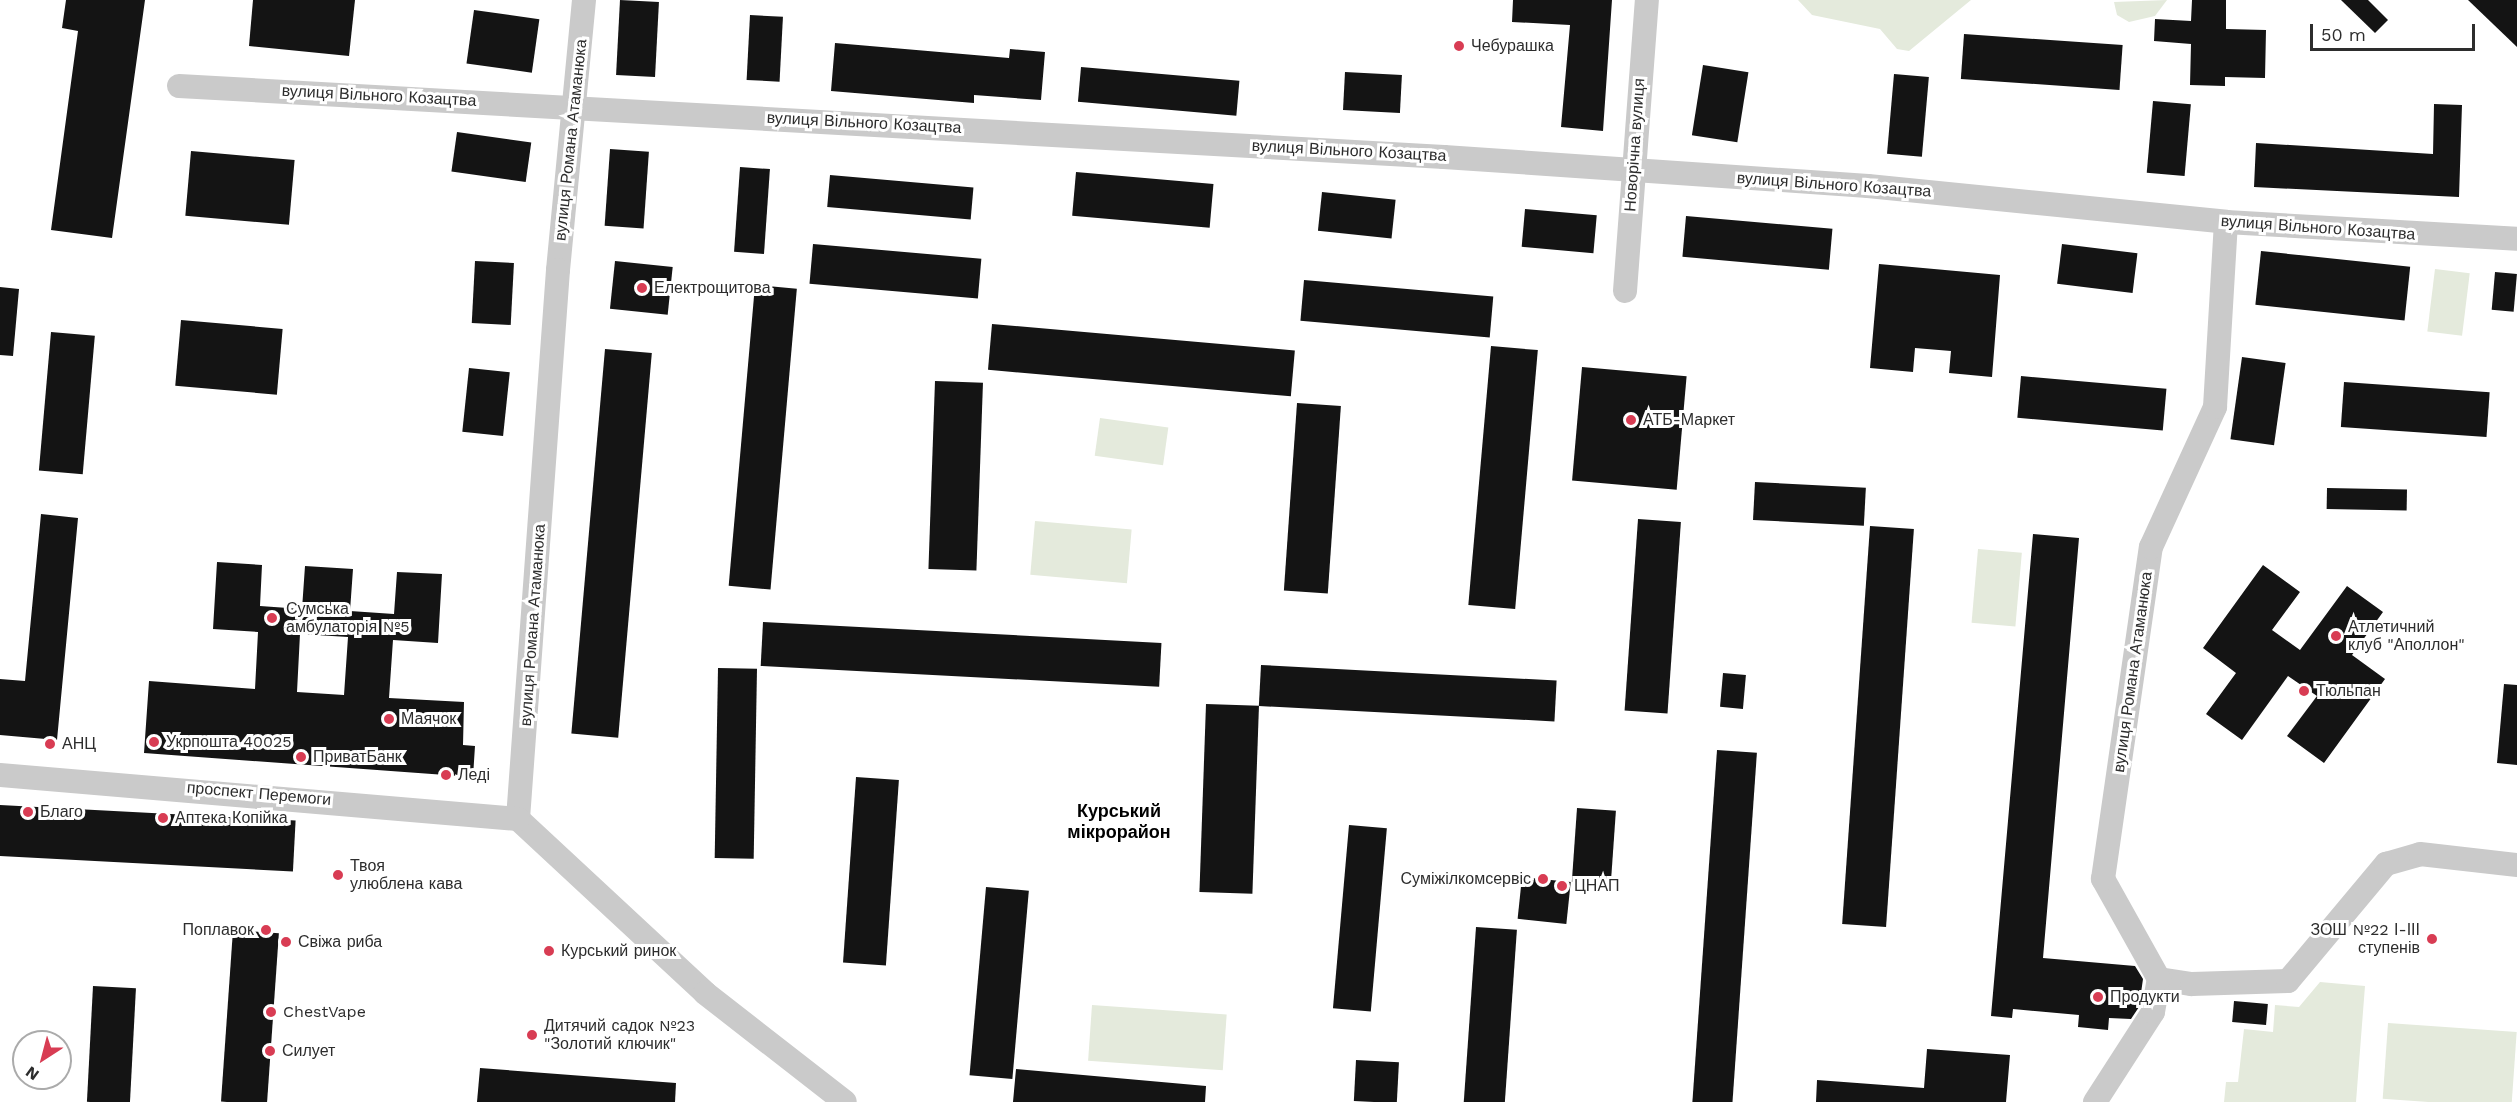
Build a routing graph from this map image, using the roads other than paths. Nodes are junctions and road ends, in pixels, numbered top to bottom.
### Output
1 (584, 0) edge
2 (1647, 0) edge
3 (179, 86) dead end
4 (575, 106) junction
5 (1633, 172) junction
6 (2226, 222) junction
7 (2517, 239) edge
8 (1625, 291) dead end
9 (0, 775) edge
10 (518, 819) junction
11 (2517, 865) edge
12 (2159, 979) junction
13 (845, 1102) edge
14 (2095, 1102) edge

1 - 4 street, вулиця Романа Атаманюка
2 - 5 street, Новорічна вулиця
3 - 4 street, вулиця Вільного Козацтва
4 - 5 street, вулиця Вільного Козацтва
4 - 10 street, вулиця Романа Атаманюка
5 - 6 street, вулиця Вільного Козацтва
5 - 8 street, Новорічна вулиця
6 - 7 street, вулиця Вільного Козацтва
6 - 12 street, вулиця Романа Атаманюка
9 - 10 street, проспект Перемоги
10 - 13 street
11 - 12 street
12 - 14 street

